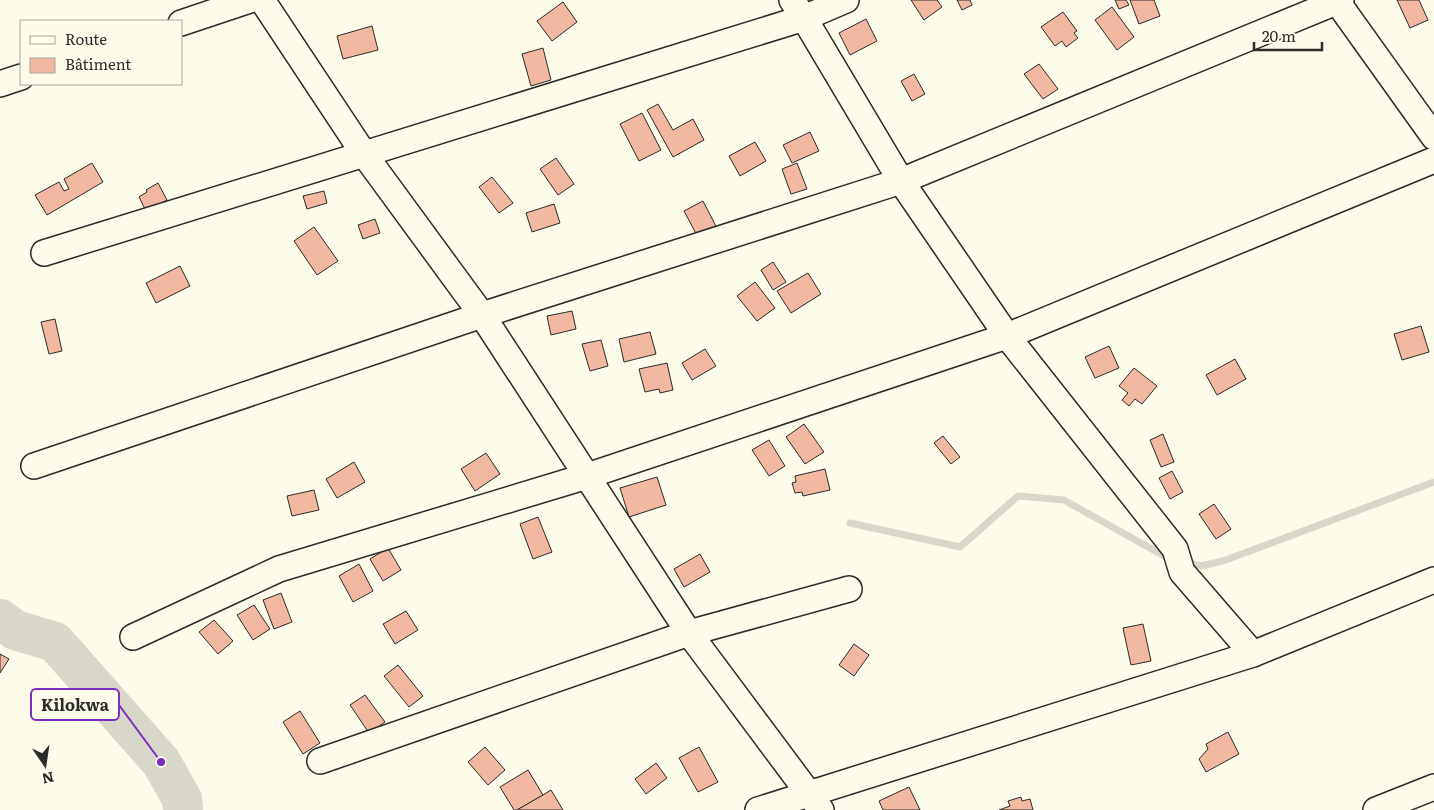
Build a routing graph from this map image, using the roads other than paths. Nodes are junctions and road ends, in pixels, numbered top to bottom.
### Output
1 (250, 0) edge
2 (262, 0) edge
3 (846, 0) edge
4 (1338, 0) edge
5 (798, 9) edge
6 (182, 23) edge
7 (20, 77) edge
8 (0, 84) edge
9 (1434, 137) edge
10 (364, 154) junction
11 (1434, 160) edge
12 (901, 181) junction
13 (44, 253) dead end
14 (482, 315) junction
15 (1007, 336) junction
16 (34, 466) dead end
17 (586, 476) junction
18 (1434, 580) edge
19 (849, 589) dead end
20 (689, 633) junction
21 (133, 636) dead end
22 (1254, 654) junction
23 (320, 761) dead end
24 (1434, 787) edge
25 (815, 801) edge
26 (758, 810) edge
27 (1376, 810) edge

1 - 6 street
2 - 10 street
3 - 5 street
4 - 9 street
4 - 12 street
5 - 10 street
5 - 12 street
7 - 8 street
10 - 13 street
10 - 14 street
11 - 15 street
12 - 14 street
12 - 15 street
14 - 16 street
14 - 17 street
15 - 17 street
15 - 22 street
17 - 20 street
17 - 21 street
18 - 22 street
19 - 20 street
20 - 23 street
20 - 25 street
22 - 25 street
24 - 27 street
25 - 26 street

